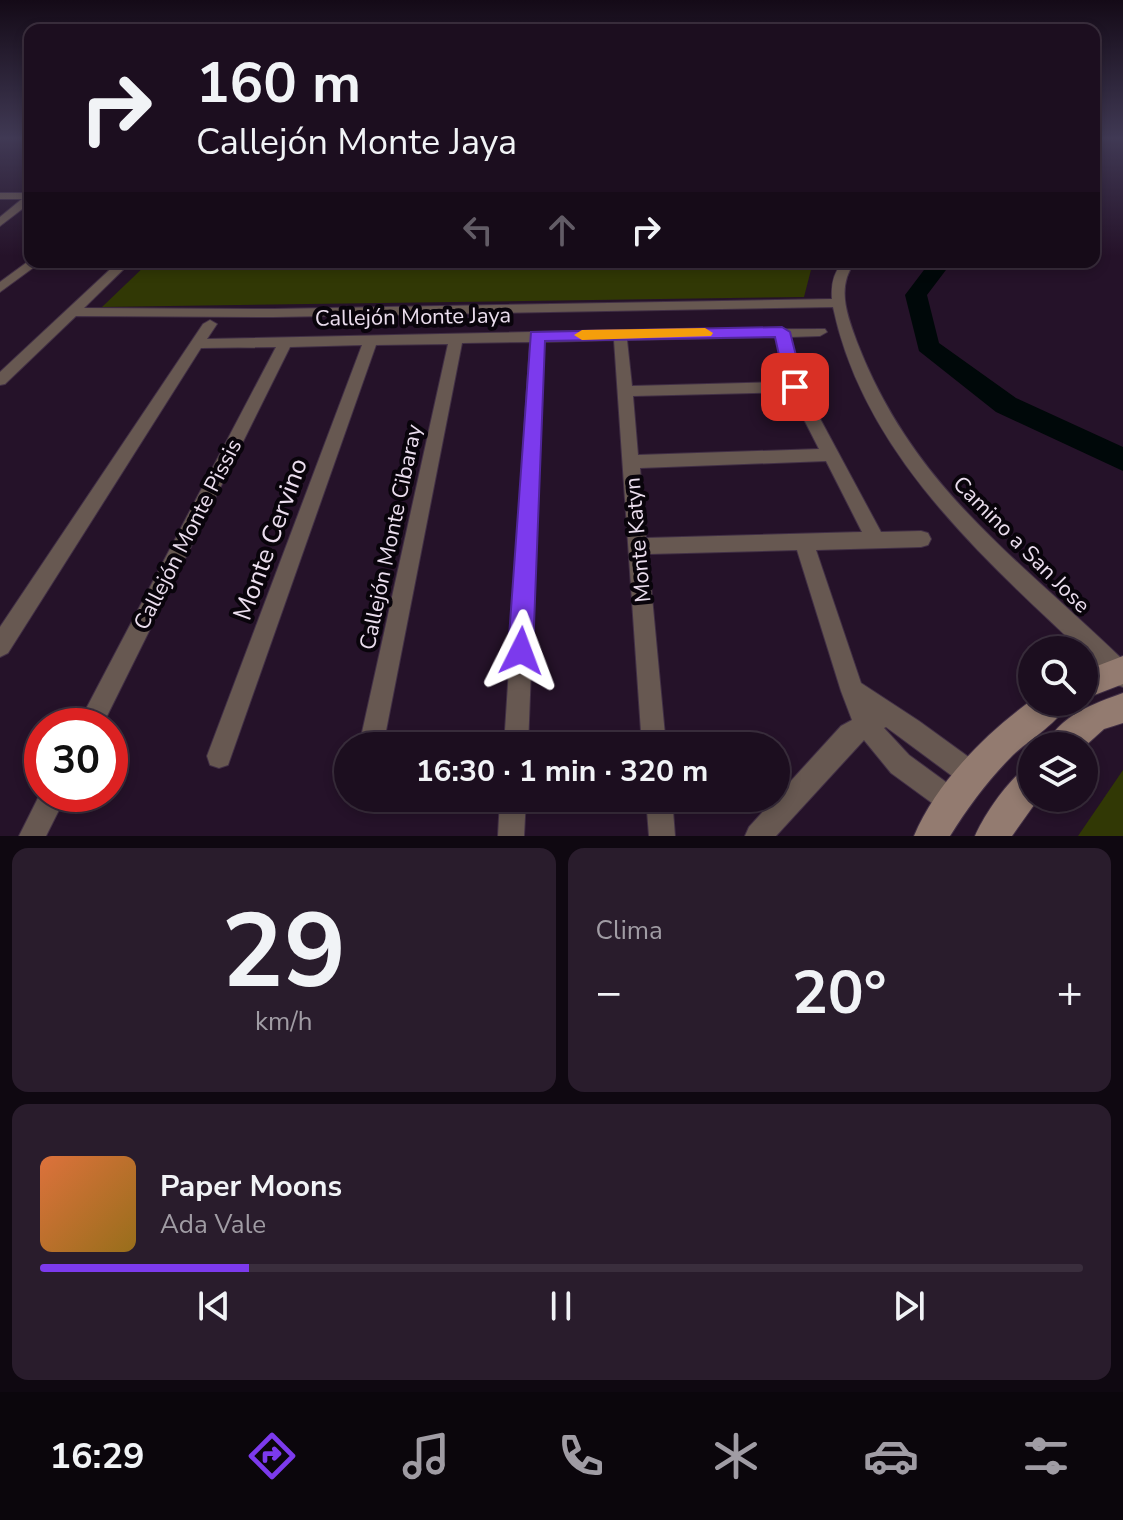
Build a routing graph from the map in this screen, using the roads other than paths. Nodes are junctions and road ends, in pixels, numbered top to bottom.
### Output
1 (0, 196) edge
2 (24, 197) edge
3 (24, 202) edge
4 (0, 223) edge
5 (27, 268) edge
6 (119, 268) edge
7 (845, 268) edge
8 (1, 287) edge
9 (837, 303) junction
10 (72, 312) junction
11 (210, 324) dead end
12 (782, 332) junction
13 (820, 332) dead end
14 (620, 334) junction
15 (537, 336) junction
16 (456, 338) junction
17 (371, 339) junction
18 (286, 341) junction
19 (198, 344) junction
20 (0, 380) edge
21 (795, 387) junction
22 (624, 391) junction
23 (829, 455) junction
24 (631, 462) junction
25 (921, 539) dead end
26 (876, 540) junction
27 (804, 542) junction
28 (637, 546) junction
29 (0, 646) edge
30 (1121, 672) edge
31 (1098, 680) edge
32 (98, 708) edge
33 (1123, 708) edge
34 (1034, 716) edge
35 (876, 719) junction
36 (374, 732) edge
37 (517, 732) edge
38 (653, 732) edge
39 (1078, 732) edge
40 (219, 756) dead end
41 (972, 775) junction
42 (1018, 800) edge
43 (952, 802) junction
44 (45, 812) edge
45 (512, 812) edge
46 (660, 812) edge
47 (32, 836) edge
48 (511, 836) edge
49 (662, 836) edge
50 (758, 836) edge
51 (931, 836) edge
52 (992, 836) edge

1 - 2 street
3 - 4 street
5 - 8 street
6 - 10 street
7 - 9 street
9 - 10 street
9 - 30 street, Camino a San Jose
10 - 20 street
11 - 19 street
12 - 13 street, Callejón Monte Jaya
12 - 14 street, Callejón Monte Jaya
12 - 21 street
14 - 15 street, Callejón Monte Jaya
14 - 22 street, Monte Katyn
15 - 16 street, Callejón Monte Jaya
15 - 37 street
16 - 17 street, Callejón Monte Jaya
16 - 36 street, Callejón Monte Cibaray
17 - 18 street, Callejón Monte Jaya
17 - 40 street, Monte Cervino
18 - 19 street, Callejón Monte Jaya
18 - 32 street, Callejón Monte Pissis
19 - 29 street
21 - 22 street
21 - 23 street
22 - 24 street, Monte Katyn
23 - 24 street
23 - 26 street
24 - 28 street, Monte Katyn
25 - 26 street
26 - 27 street
27 - 28 street
27 - 35 street
28 - 38 street, Monte Katyn
30 - 31 street
33 - 39 street
34 - 41 street
35 - 41 street
35 - 43 street
35 - 50 street
41 - 43 street
42 - 52 street
43 - 51 street
44 - 47 street
45 - 48 street
46 - 49 street

